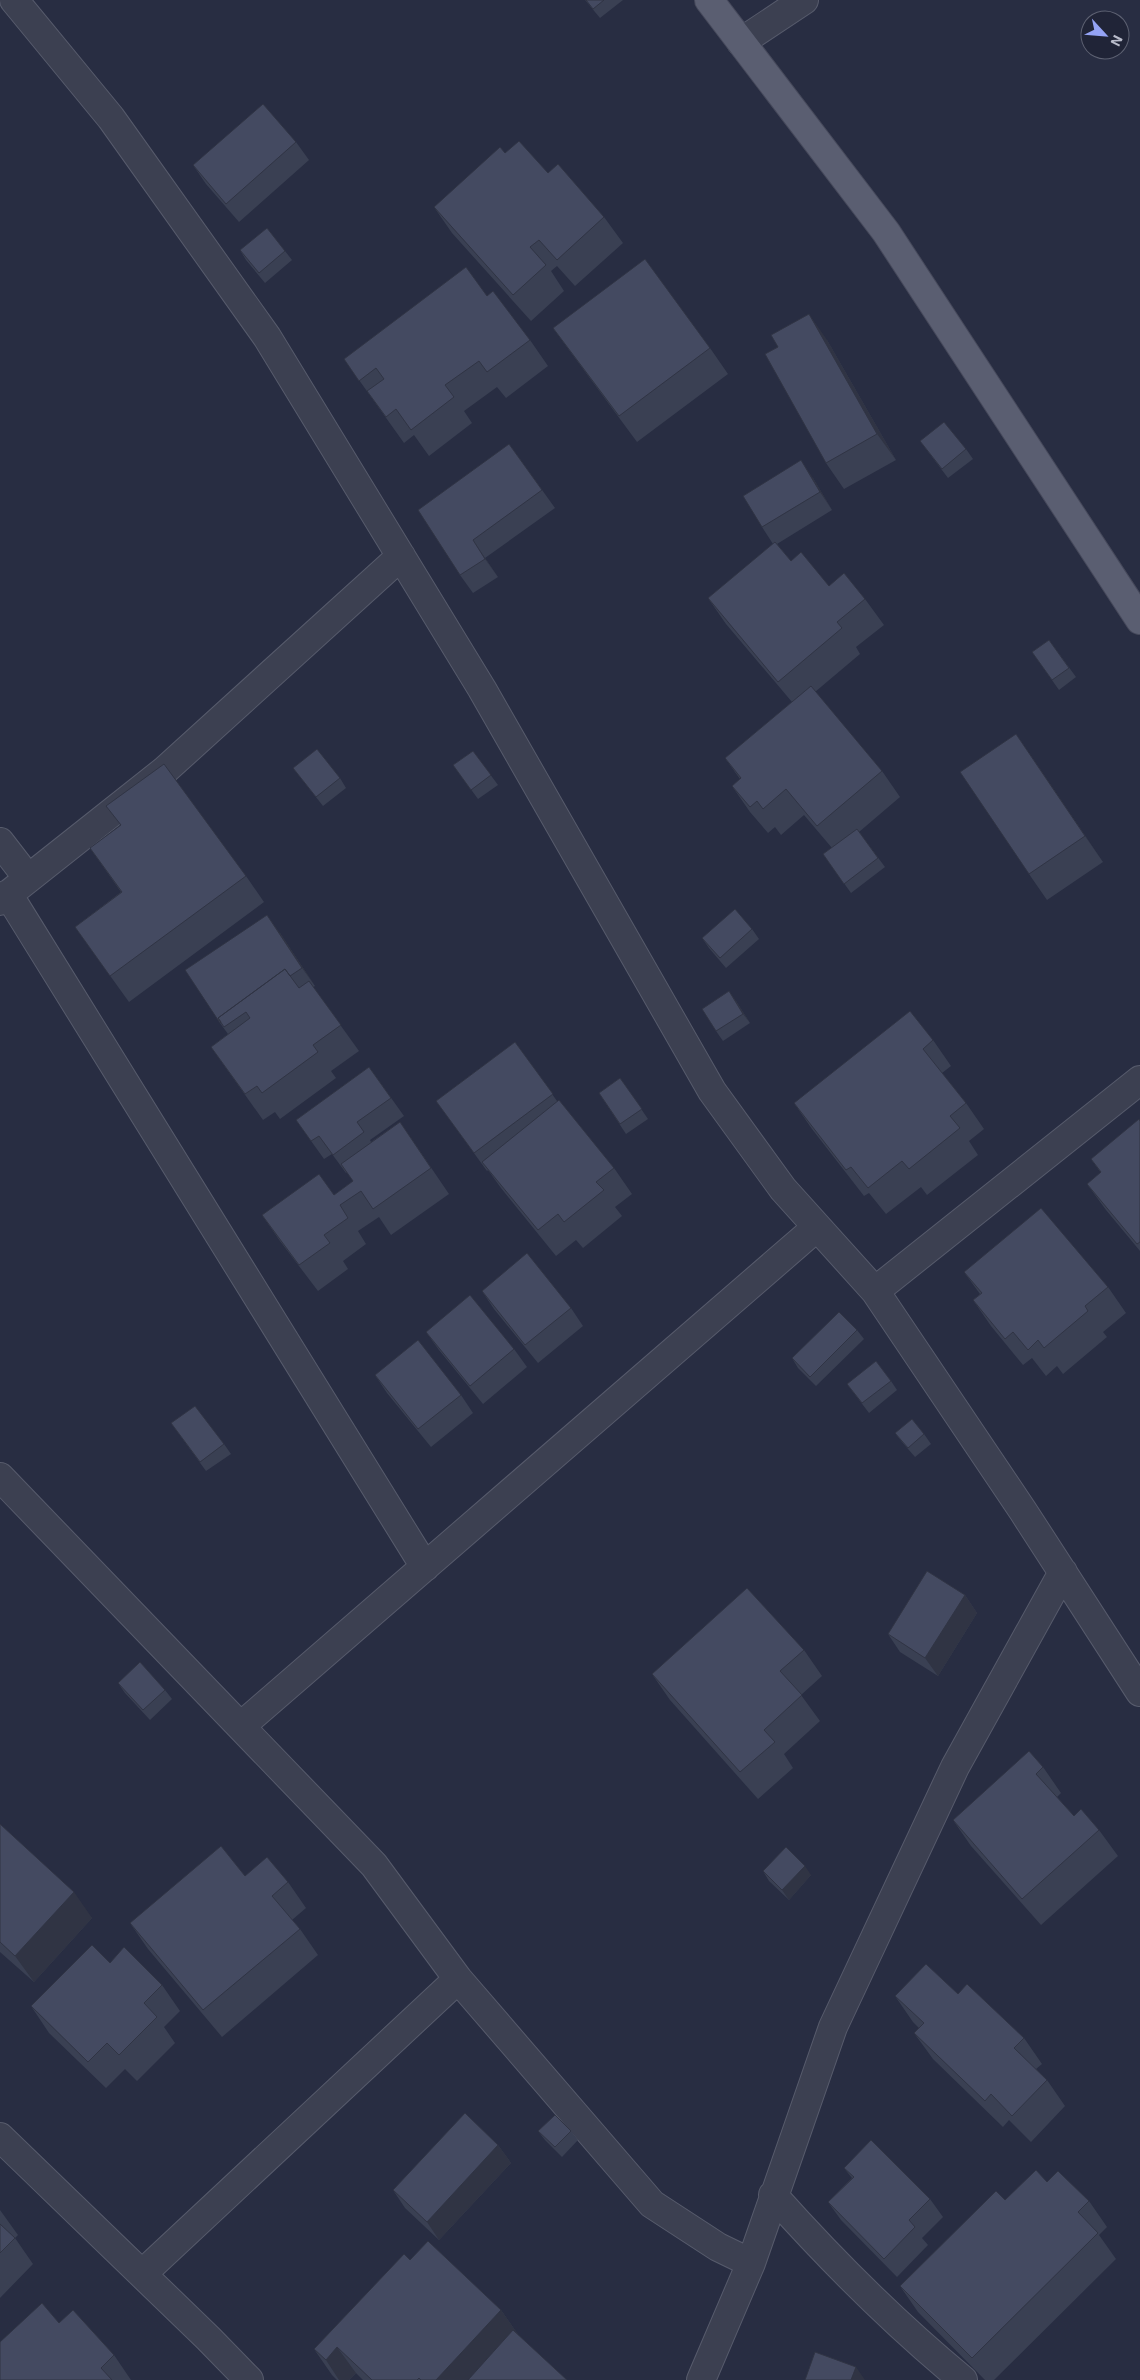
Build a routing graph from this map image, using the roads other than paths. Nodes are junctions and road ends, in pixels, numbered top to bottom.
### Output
1 (14, 0) edge
2 (709, 0) edge
3 (804, 0) edge
4 (741, 42) junction
5 (401, 556) junction
6 (1140, 620) edge
7 (0, 842) edge
8 (12, 891) edge
9 (1140, 1080) edge
10 (817, 1227) junction
11 (875, 1291) junction
12 (0, 1477) edge
13 (425, 1567) junction
14 (1063, 1572) junction
15 (1140, 1692) edge
16 (241, 1726) junction
17 (458, 1979) junction
18 (0, 2137) edge
19 (773, 2195) junction
20 (751, 2263) junction
21 (142, 2274) junction
22 (249, 2380) edge
23 (701, 2380) edge
24 (963, 2380) edge

1 - 5 street
2 - 4 main road
3 - 4 street
4 - 6 main road
5 - 8 street
5 - 10 street
7 - 8 street
8 - 13 street
9 - 11 street
10 - 11 street
10 - 13 street
11 - 14 street
12 - 16 street
13 - 16 street
14 - 15 street
14 - 19 street
16 - 17 street
17 - 20 street
17 - 21 street
18 - 21 street
19 - 20 street
19 - 24 street
20 - 23 street
21 - 22 street

